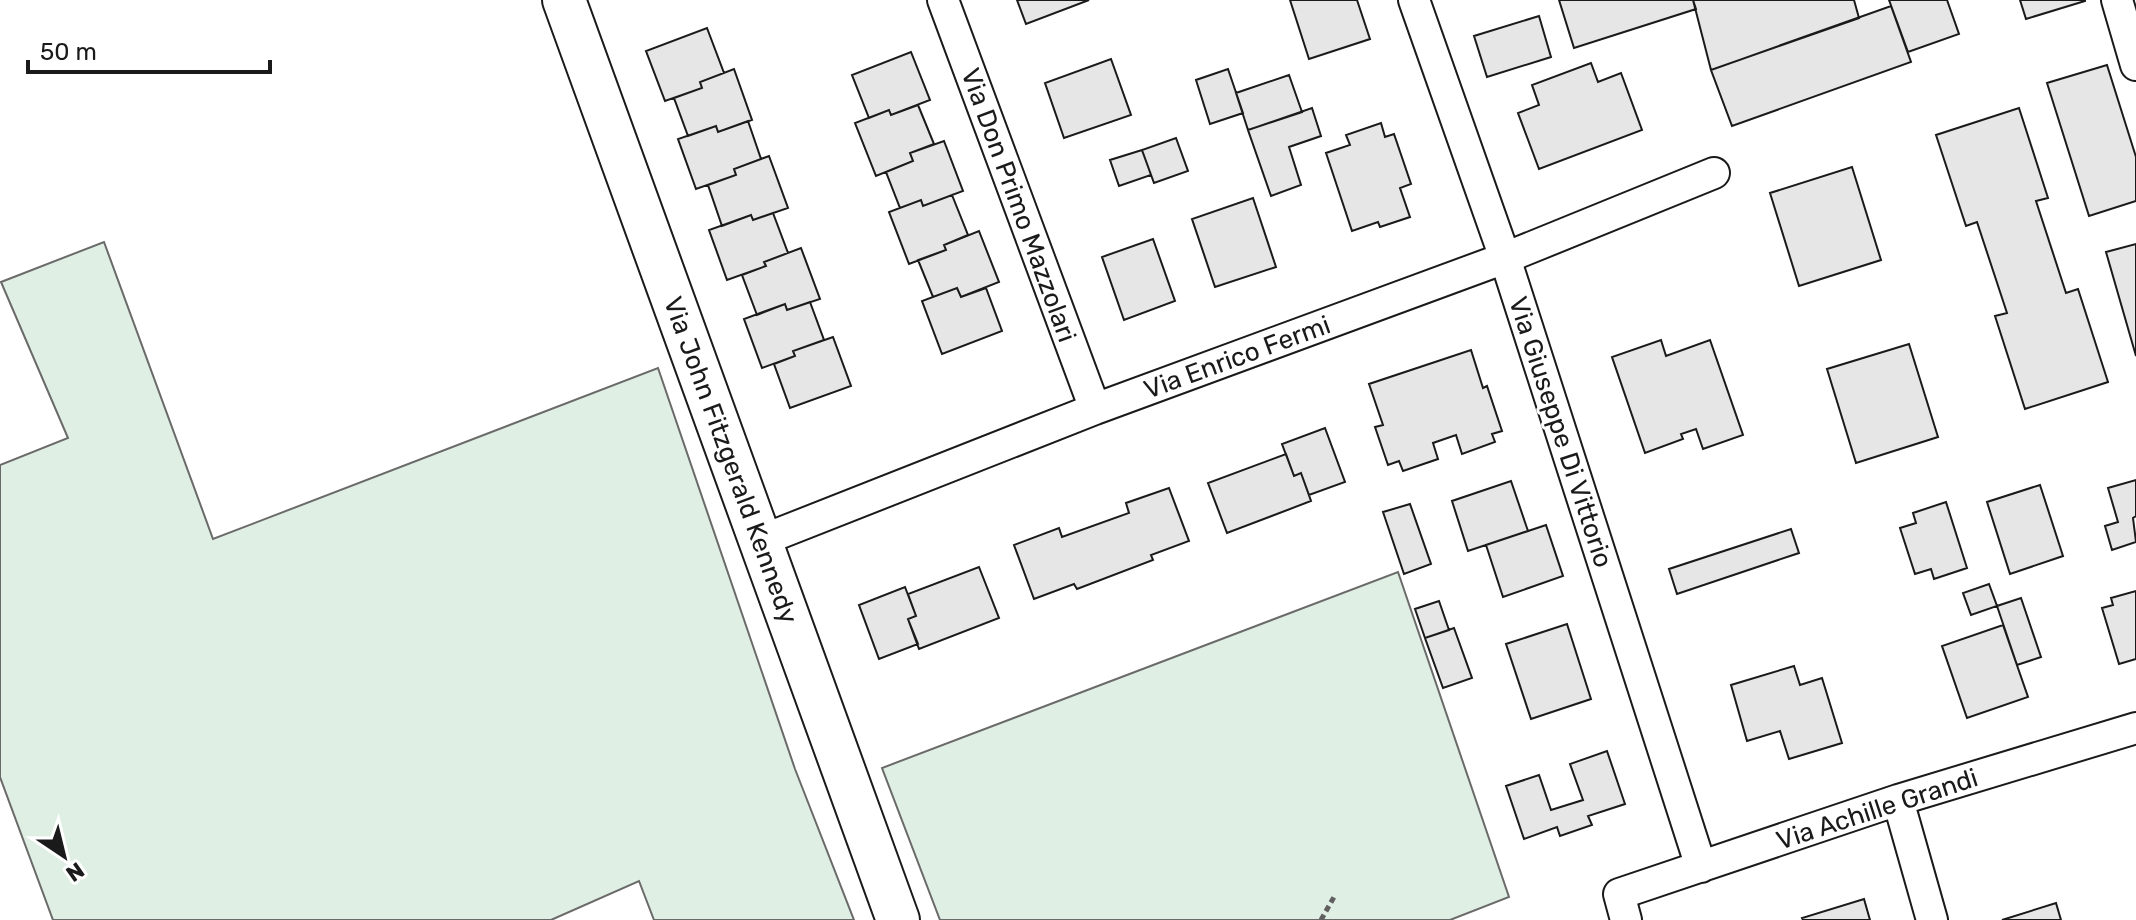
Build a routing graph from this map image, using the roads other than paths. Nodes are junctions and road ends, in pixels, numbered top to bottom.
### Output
1 (564, 0) edge
2 (943, 0) edge
3 (1414, 0) edge
4 (2117, 0) edge
5 (2134, 47) edge
6 (1714, 173) dead end
7 (1505, 258) junction
8 (1095, 409) junction
9 (760, 541) junction
10 (2136, 728) edge
11 (1898, 800) junction
12 (1701, 867) junction
13 (1622, 907) edge
14 (898, 920) edge
15 (1932, 920) edge

1 - 9 street, Via John Fitzgerald Kennedy
2 - 8 street, Via Don Primo Mazzolari
3 - 7 street, Via Giuseppe Di Vittorio
4 - 5 street
6 - 7 street, Via Enrico Fermi
7 - 8 street, Via Enrico Fermi
7 - 12 street, Via Giuseppe Di Vittorio
8 - 9 street, Via Enrico Fermi
9 - 14 street, Via John Fitzgerald Kennedy
10 - 11 street, Via Achille Grandi
11 - 12 street, Via Achille Grandi
11 - 15 street
12 - 13 street, Via Achille Grandi

